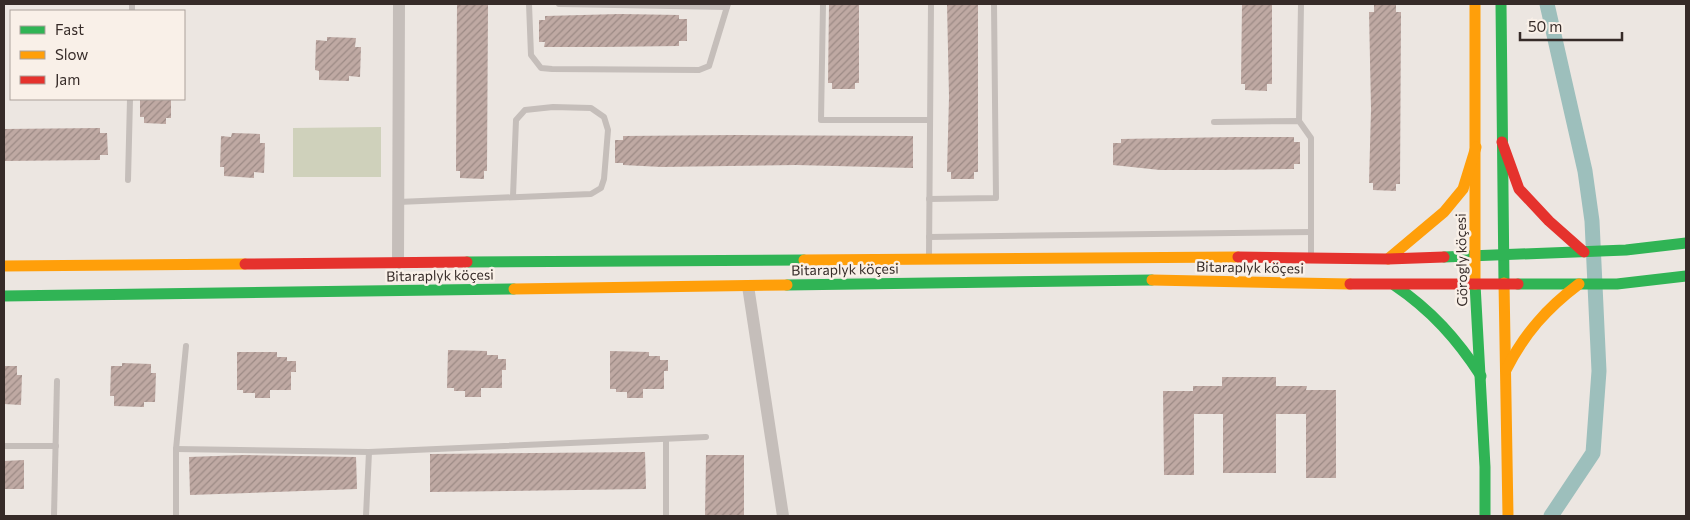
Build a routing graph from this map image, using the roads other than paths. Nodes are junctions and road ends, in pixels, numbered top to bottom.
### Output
1 (399, 4) edge
2 (529, 4) edge
3 (559, 4) edge
4 (579, 4) edge
5 (823, 4) edge
6 (931, 4) edge
7 (994, 4) edge
8 (1302, 4) edge
9 (1476, 4) edge
10 (1501, 4) edge
11 (728, 6) edge
12 (130, 100) edge
13 (930, 120) junction
14 (1300, 121) junction
15 (1214, 122) dead end
16 (1502, 142) junction
17 (1476, 147) junction
18 (128, 180) dead end
19 (513, 196) junction
20 (929, 199) junction
21 (398, 202) junction
22 (1311, 232) junction
23 (929, 236) junction
24 (1686, 243) edge
25 (1584, 252) junction
26 (1504, 255) junction
27 (1311, 256) junction
28 (1476, 256) junction
29 (929, 259) junction
30 (1388, 260) junction
31 (398, 263) junction
32 (4, 266) edge
33 (1686, 276) edge
34 (1504, 283) junction
35 (1476, 284) junction
36 (1394, 285) junction
37 (748, 286) junction
38 (1564, 289) junction
39 (4, 296) edge
40 (186, 346) dead end
41 (1506, 370) junction
42 (1481, 376) junction
43 (58, 381) dead end
44 (706, 437) dead end
45 (666, 439) junction
46 (4, 446) edge
47 (56, 446) junction
48 (176, 449) junction
49 (369, 452) junction
50 (54, 516) edge
51 (176, 516) edge
52 (366, 516) edge
53 (666, 516) edge
54 (783, 516) edge
55 (1486, 516) edge
56 (1508, 516) edge

1 - 21 street
2 - 11 lane
3 - 4 lane
4 - 11 lane
5 - 13 lane
6 - 13 lane
7 - 20 lane
8 - 14 lane
9 - 17 main road, Görogly köçesi
10 - 16 main road
12 - 18 lane
13 - 20 lane
14 - 15 lane
14 - 22 lane
16 - 25 main road
16 - 26 main road
17 - 28 main road, Görogly köçesi
17 - 30 main road
19 - 19 lane
19 - 21 lane
20 - 23 lane
21 - 31 street
22 - 23 lane
22 - 27 lane
23 - 29 lane
24 - 25 main road, Bitaraplyk köçesi
25 - 26 main road, Bitaraplyk köçesi
26 - 28 main road, Bitaraplyk köçesi
26 - 34 main road
27 - 29 main road, Bitaraplyk köçesi
27 - 30 main road, Bitaraplyk köçesi
28 - 30 main road, Bitaraplyk köçesi
28 - 35 main road, Görogly köçesi
29 - 31 main road, Bitaraplyk köçesi
31 - 32 main road, Bitaraplyk köçesi
33 - 38 main road, Bitaraplyk köçesi
34 - 35 main road, Bitaraplyk köçesi
34 - 38 main road, Bitaraplyk köçesi
34 - 41 main road
35 - 36 main road, Bitaraplyk köçesi
35 - 42 main road, Görogly köçesi
36 - 37 main road, Bitaraplyk köçesi
36 - 42 main road
37 - 39 main road, Bitaraplyk köçesi
37 - 54 street
38 - 41 main road
40 - 48 lane
41 - 56 main road
42 - 55 main road, Görogly köçesi
43 - 47 lane
44 - 45 lane
45 - 49 lane
45 - 53 lane
46 - 47 lane
47 - 50 lane
48 - 49 lane
48 - 51 lane
49 - 52 lane

